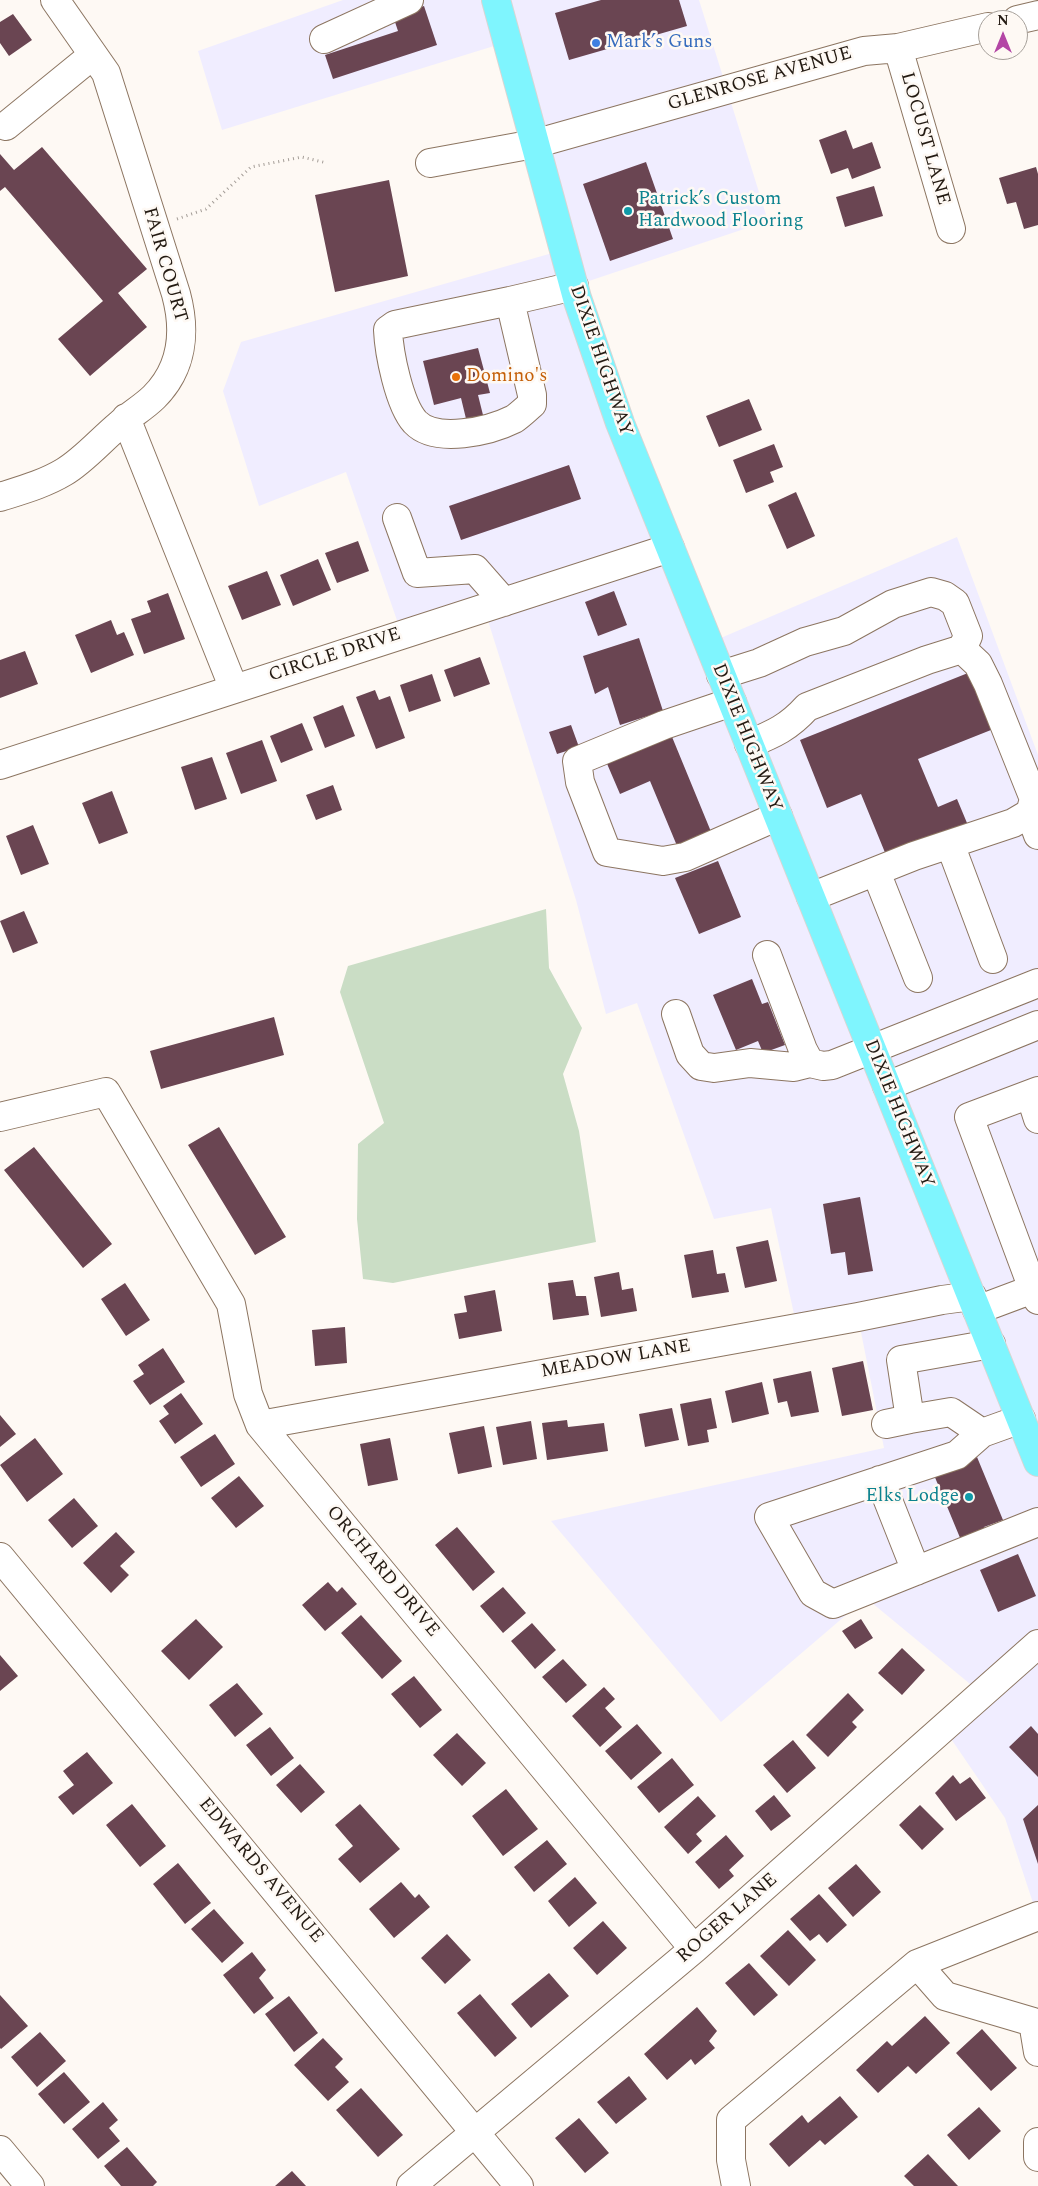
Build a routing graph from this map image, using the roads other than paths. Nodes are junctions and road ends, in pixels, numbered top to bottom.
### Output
1 (55, 0) edge
2 (409, 0) edge
3 (496, 0) edge
4 (978, 29) edge
5 (324, 39) dead end
6 (898, 48) junction
7 (94, 54) junction
8 (6, 126) dead end
9 (534, 144) junction
10 (430, 162) dead end
11 (951, 229) dead end
12 (574, 286) junction
13 (510, 301) junction
14 (126, 418) junction
15 (0, 497) edge
16 (397, 518) dead end
17 (670, 548) junction
18 (504, 602) junction
19 (962, 649) junction
20 (721, 675) junction
21 (234, 689) junction
22 (732, 702) junction
23 (749, 744) junction
24 (0, 765) edge
25 (778, 816) junction
26 (1034, 824) edge
27 (950, 844) junction
28 (876, 872) junction
29 (811, 897) junction
30 (767, 956) dead end
31 (993, 959) dead end
32 (918, 978) dead end
33 (1038, 983) edge
34 (676, 1014) dead end
35 (1038, 1025) edge
36 (872, 1050) junction
37 (810, 1063) junction
38 (887, 1086) junction
39 (1035, 1101) edge
40 (0, 1117) edge
41 (1034, 1285) edge
42 (974, 1303) junction
43 (991, 1344) junction
44 (1021, 1419) junction
45 (260, 1425) junction
46 (982, 1433) junction
47 (1038, 1462) edge
48 (880, 1480) junction
49 (1038, 1522) edge
50 (0, 1557) edge
51 (916, 1571) junction
52 (1038, 1644) edge
53 (1038, 1916) edge
54 (694, 1949) junction
55 (917, 1964) junction
56 (1038, 2052) edge
57 (476, 2133) junction
58 (1038, 2142) edge
59 (0, 2150) edge
60 (1038, 2157) edge
61 (30, 2186) edge
62 (411, 2186) edge
63 (519, 2186) edge
64 (736, 2186) edge

1 - 7 street, FAIR COURT
2 - 5 street
3 - 9 main road, DIXIE HIGHWAY
4 - 6 street, GLENROSE AVENUE
6 - 9 street, GLENROSE AVENUE
6 - 11 street, LOCUST LANE
7 - 8 street
7 - 14 street, FAIR COURT
9 - 10 street, GLENROSE AVENUE
9 - 12 main road, DIXIE HIGHWAY
12 - 13 street
12 - 17 main road, DIXIE HIGHWAY
13 - 13 street
14 - 15 street, FAIR COURT
14 - 21 street
16 - 18 street
17 - 18 street, CIRCLE DRIVE
17 - 20 main road, DIXIE HIGHWAY
18 - 21 street, CIRCLE DRIVE
19 - 20 street
19 - 23 street
19 - 26 street
20 - 22 main road, DIXIE HIGHWAY
21 - 24 street, CIRCLE DRIVE
22 - 23 main road, DIXIE HIGHWAY
22 - 25 street
23 - 25 main road, DIXIE HIGHWAY
25 - 29 main road, DIXIE HIGHWAY
26 - 27 street
27 - 28 street
27 - 31 street
28 - 29 street
28 - 32 street
29 - 36 main road, DIXIE HIGHWAY
30 - 37 street
33 - 36 street
34 - 37 street
35 - 38 street
36 - 37 street
36 - 38 main road, DIXIE HIGHWAY
38 - 42 main road, DIXIE HIGHWAY
39 - 41 street
40 - 45 street, ORCHARD DRIVE
41 - 42 street, MEADOW LANE
42 - 43 main road, DIXIE HIGHWAY
42 - 45 street, MEADOW LANE
43 - 44 main road, DIXIE HIGHWAY
43 - 46 street
44 - 46 street
44 - 47 main road, DIXIE HIGHWAY
45 - 54 street, ORCHARD DRIVE
46 - 48 street
48 - 51 street
48 - 51 street
49 - 51 street
50 - 57 street, EDWARDS AVENUE
52 - 54 street, ROGER LANE
53 - 55 street
54 - 57 street, ROGER LANE
55 - 56 street
55 - 64 street
57 - 62 street, ROGER LANE
57 - 63 street, EDWARDS AVENUE
58 - 60 street
59 - 61 street

